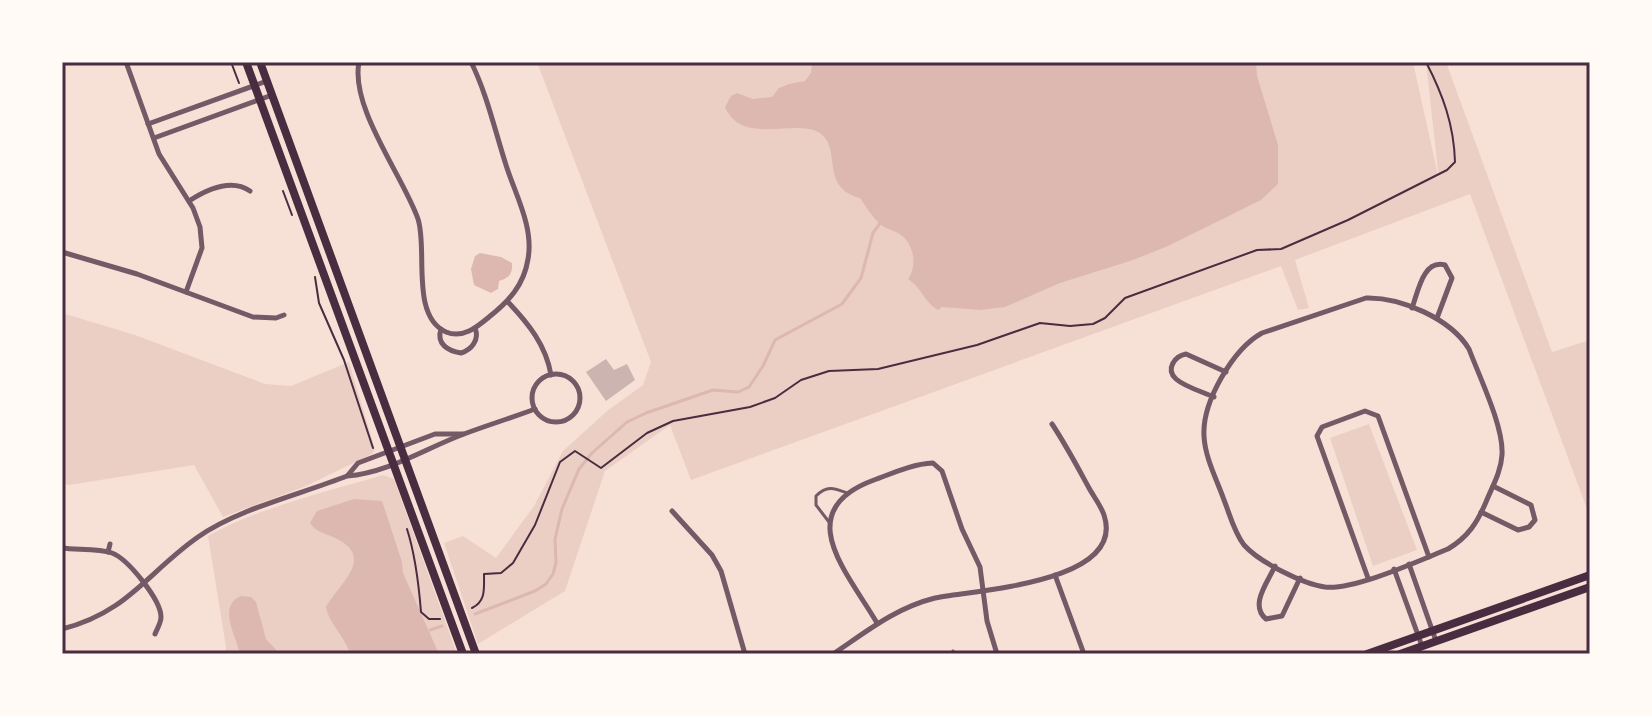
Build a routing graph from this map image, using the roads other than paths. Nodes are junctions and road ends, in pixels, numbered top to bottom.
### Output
1 (126, 62) edge
2 (246, 62) edge
3 (260, 62) edge
4 (471, 62) edge
5 (357, 64) edge
6 (267, 81) junction
7 (255, 85) junction
8 (272, 95) junction
9 (260, 99) junction
10 (148, 124) junction
11 (154, 138) junction
12 (250, 191) dead end
13 (189, 201) junction
14 (62, 252) edge
15 (186, 292) junction
16 (508, 302) junction
17 (1412, 308) junction
18 (284, 315) dead end
19 (1437, 318) junction
20 (475, 328) junction
21 (441, 329) junction
22 (1226, 372) junction
23 (551, 375) junction
24 (1214, 397) junction
25 (535, 409) junction
26 (1052, 424) dead end
27 (465, 434) junction
28 (401, 447) junction
29 (389, 451) junction
30 (405, 459) junction
31 (393, 464) junction
32 (347, 476) junction
33 (1493, 486) junction
34 (847, 493) junction
35 (672, 511) dead end
36 (1481, 512) junction
37 (829, 522) junction
38 (110, 544) dead end
39 (62, 548) edge
40 (108, 552) junction
41 (1429, 557) junction
42 (1409, 564) junction
43 (1275, 566) junction
44 (1394, 569) junction
45 (1055, 575) junction
46 (1590, 575) edge
47 (1300, 578) junction
48 (1368, 578) junction
49 (144, 584) junction
50 (1590, 587) edge
51 (984, 591) junction
52 (877, 623) junction
53 (62, 629) edge
54 (1433, 631) junction
55 (155, 634) dead end
56 (1417, 636) junction
57 (1436, 641) junction
58 (1422, 646) junction
59 (836, 653) edge
60 (463, 654) edge
61 (476, 654) edge
62 (745, 654) edge
63 (997, 654) edge
64 (1084, 654) edge
65 (1367, 654) edge
66 (1400, 654) edge

1 - 10 street
2 - 7 main road
3 - 6 main road
4 - 16 street
5 - 21 street
6 - 7 street
6 - 8 main road
7 - 9 main road
7 - 10 street
8 - 9 street
8 - 28 main road
9 - 11 street
9 - 29 main road
10 - 11 street
11 - 13 street
12 - 13 street
13 - 15 street
14 - 15 street
15 - 18 street
16 - 20 street
16 - 23 street
17 - 19 street
17 - 19 street
17 - 22 street
19 - 33 street
20 - 21 street
20 - 21 street
22 - 24 street
22 - 24 street
23 - 25 street
23 - 25 street
24 - 43 street
25 - 27 street
26 - 45 street
27 - 28 street
27 - 30 street
28 - 29 street
28 - 30 main road
29 - 31 main road
29 - 32 street
30 - 31 street
30 - 61 main road
31 - 32 street
31 - 60 main road
32 - 49 street
33 - 36 street
33 - 36 street
34 - 37 street
34 - 37 lane
34 - 51 street
35 - 62 street
36 - 41 street
37 - 52 street
38 - 40 street
39 - 40 street
40 - 49 street
41 - 42 street
41 - 48 street
42 - 44 street
42 - 54 street
43 - 47 street
43 - 47 street
44 - 48 street
44 - 56 street
45 - 51 street
45 - 64 street
46 - 54 main road
47 - 48 street
49 - 53 street
49 - 55 street
50 - 57 main road
51 - 52 street
51 - 63 street
52 - 59 street
54 - 56 main road
54 - 57 street
56 - 58 street
56 - 65 main road
57 - 58 main road
58 - 66 main road

